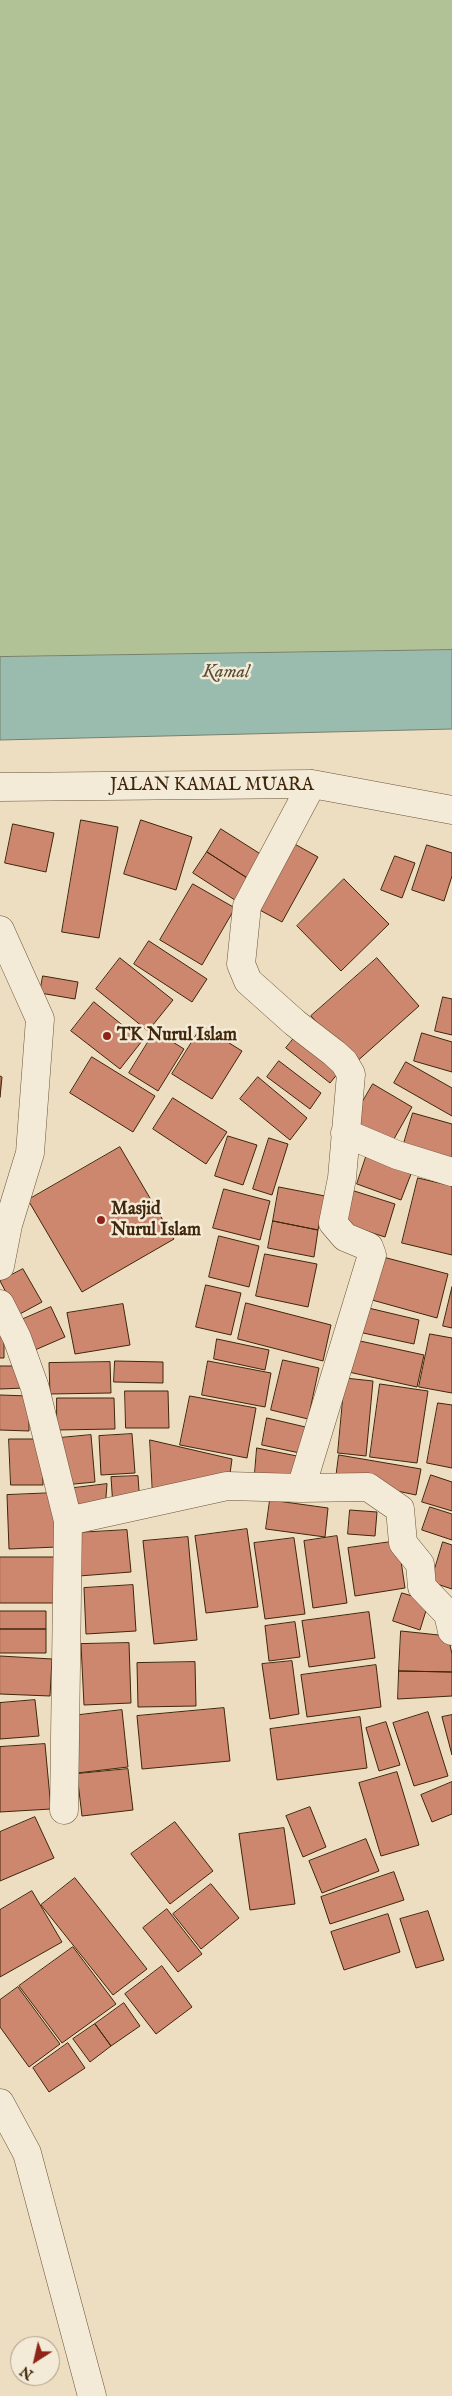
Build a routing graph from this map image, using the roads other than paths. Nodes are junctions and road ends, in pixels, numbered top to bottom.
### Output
1 (312, 784) junction
2 (0, 787) edge
3 (452, 810) edge
4 (0, 930) edge
5 (344, 1134) junction
6 (452, 1172) edge
7 (0, 1266) edge
8 (0, 1304) edge
9 (301, 1488) junction
10 (68, 1521) junction
11 (452, 1631) edge
12 (64, 1810) dead end
13 (0, 2103) edge
14 (92, 2396) edge

1 - 2 street, JALAN KAMAL MUARA
1 - 3 street, JALAN KAMAL MUARA
1 - 5 street
4 - 7 street
5 - 6 street
5 - 9 street
8 - 10 street
9 - 10 street
9 - 11 street
10 - 12 street
13 - 14 street

